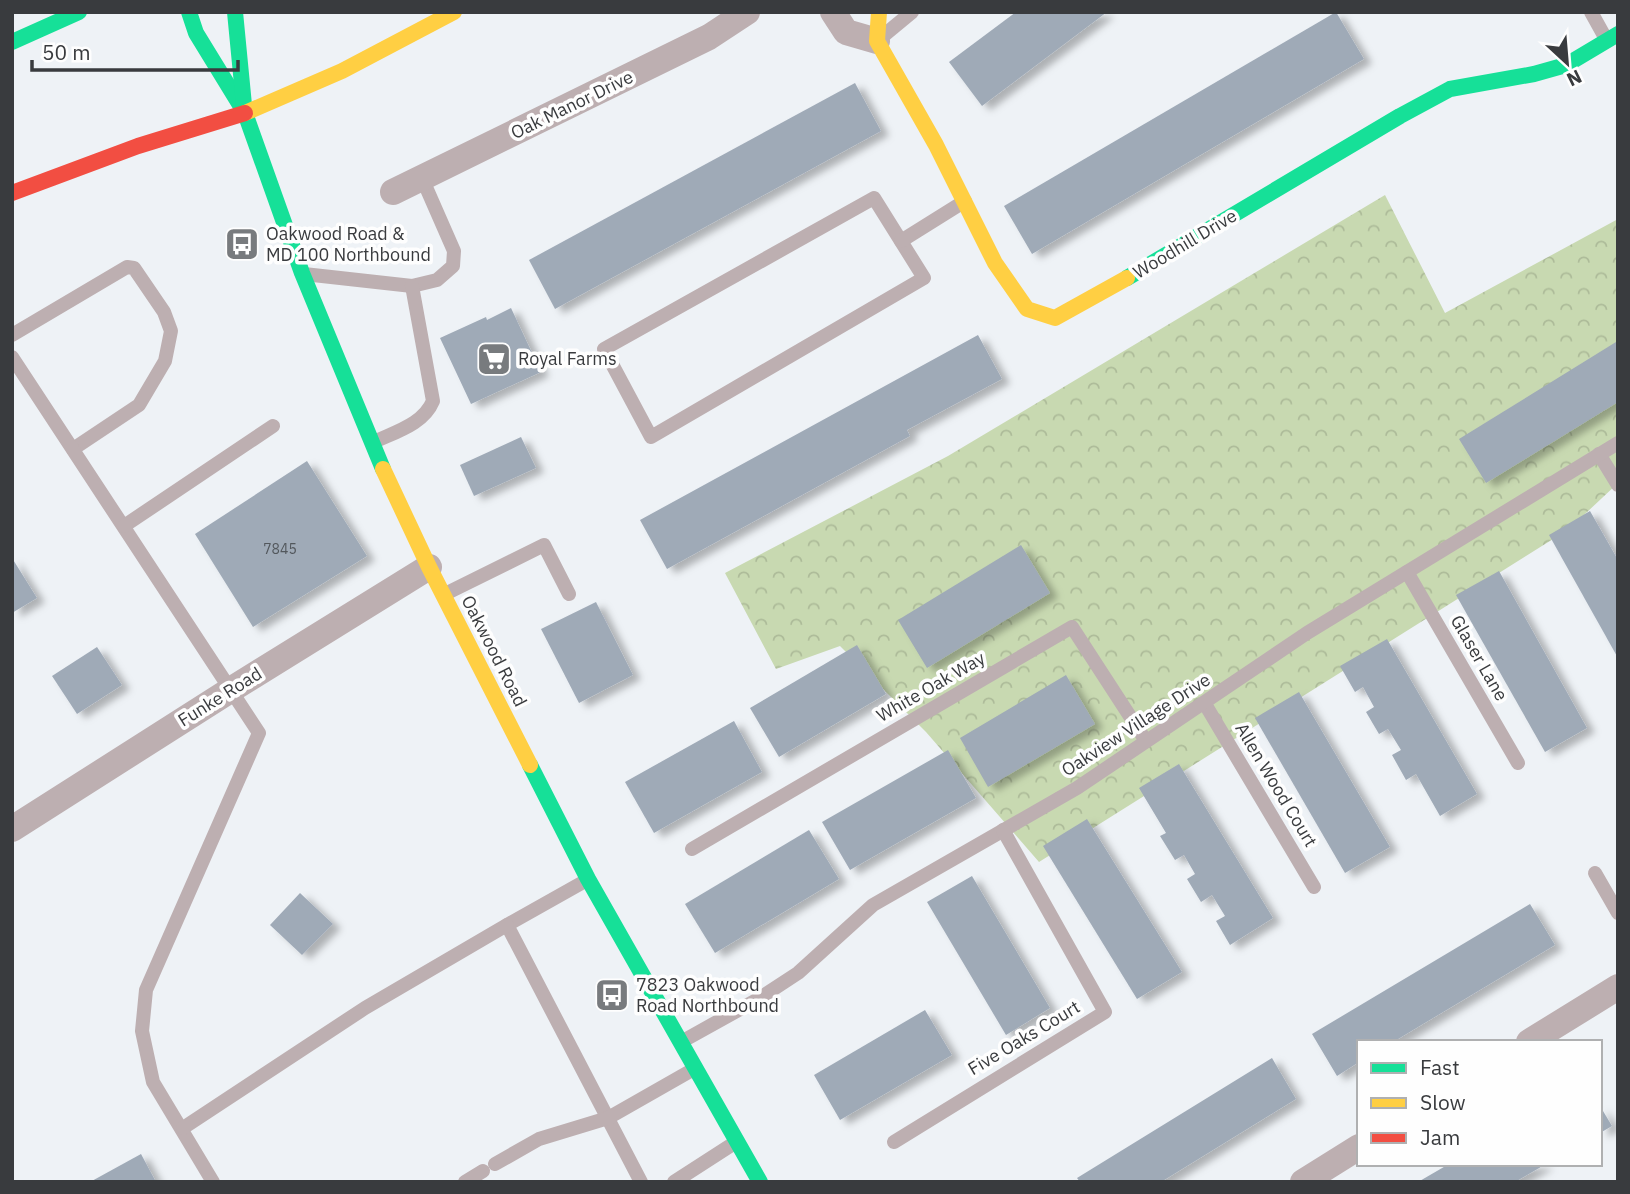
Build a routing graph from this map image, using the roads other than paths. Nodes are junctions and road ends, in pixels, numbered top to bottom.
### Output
1 (79, 12) edge
2 (189, 12) edge
3 (234, 12) edge
4 (454, 12) edge
5 (747, 12) edge
6 (832, 12) edge
7 (878, 12) edge
8 (912, 12) edge
9 (1591, 12) edge
10 (1612, 37) edge
11 (877, 41) junction
12 (12, 42) edge
13 (245, 113) junction
14 (422, 178) junction
15 (393, 192) dead end
16 (12, 193) edge
17 (965, 201) junction
18 (901, 241) junction
19 (302, 273) junction
20 (412, 286) junction
21 (12, 335) edge
22 (12, 357) edge
23 (274, 426) dead end
24 (371, 443) junction
25 (1618, 443) edge
26 (73, 449) junction
27 (1599, 454) junction
28 (1618, 485) edge
29 (124, 526) junction
30 (429, 567) junction
31 (1407, 572) junction
32 (569, 594) dead end
33 (444, 595) junction
34 (232, 689) junction
35 (1205, 704) junction
36 (1146, 741) junction
37 (1518, 763) dead end
38 (12, 829) edge
39 (1003, 830) junction
40 (692, 849) dead end
41 (1595, 873) dead end
42 (588, 879) junction
43 (1314, 887) dead end
44 (1618, 913) edge
45 (507, 925) junction
46 (1618, 986) edge
47 (1532, 1040) edge
48 (680, 1042) junction
49 (695, 1069) junction
50 (608, 1118) junction
51 (183, 1128) junction
52 (736, 1142) junction
53 (894, 1142) dead end
54 (1357, 1148) edge
55 (213, 1182) edge
56 (465, 1182) edge
57 (641, 1182) edge
58 (674, 1182) edge
59 (760, 1182) edge
60 (1303, 1182) edge

1 - 12 main road
2 - 13 main road, Oakwood Road
3 - 13 main road, Oakwood Road
4 - 13 main road
5 - 14 street, Oak Manor Drive
6 - 11 street
7 - 11 main road
8 - 11 lane
9 - 10 lane
10 - 17 main road, Woodhill Drive
11 - 17 main road, Woodhill Drive
13 - 16 main road
13 - 19 main road, Oakwood Road
14 - 15 street, Oak Manor Drive
14 - 20 lane
17 - 18 lane
18 - 18 lane
19 - 20 lane
19 - 24 main road, Oakwood Road
20 - 24 lane
21 - 26 lane
22 - 26 lane
23 - 29 lane
24 - 30 main road, Oakwood Road
25 - 27 lane, Oakview Village Drive
26 - 29 lane
27 - 28 lane
27 - 31 lane, Oakview Village Drive
29 - 34 lane
30 - 33 main road, Oakwood Road
30 - 34 street, Funke Road
31 - 35 lane, Oakview Village Drive
31 - 37 lane, Glaser Lane
32 - 33 lane
33 - 42 main road, Oakwood Road
34 - 38 street, Funke Road
34 - 51 lane
35 - 36 lane, Oakview Village Drive
35 - 43 lane, Allen Wood Court
36 - 39 lane, Oakview Village Drive
36 - 40 lane, White Oak Way
39 - 48 lane, Oakview Village Drive
39 - 53 lane, Five Oaks Court
41 - 44 lane
42 - 45 lane
42 - 48 main road, Oakwood Road
45 - 50 lane
45 - 51 lane
46 - 47 street
48 - 49 main road, Oakwood Road
49 - 50 lane
49 - 52 main road, Oakwood Road
50 - 56 lane
50 - 57 lane
51 - 55 lane
52 - 58 lane
52 - 59 main road, Oakwood Road
54 - 60 street

